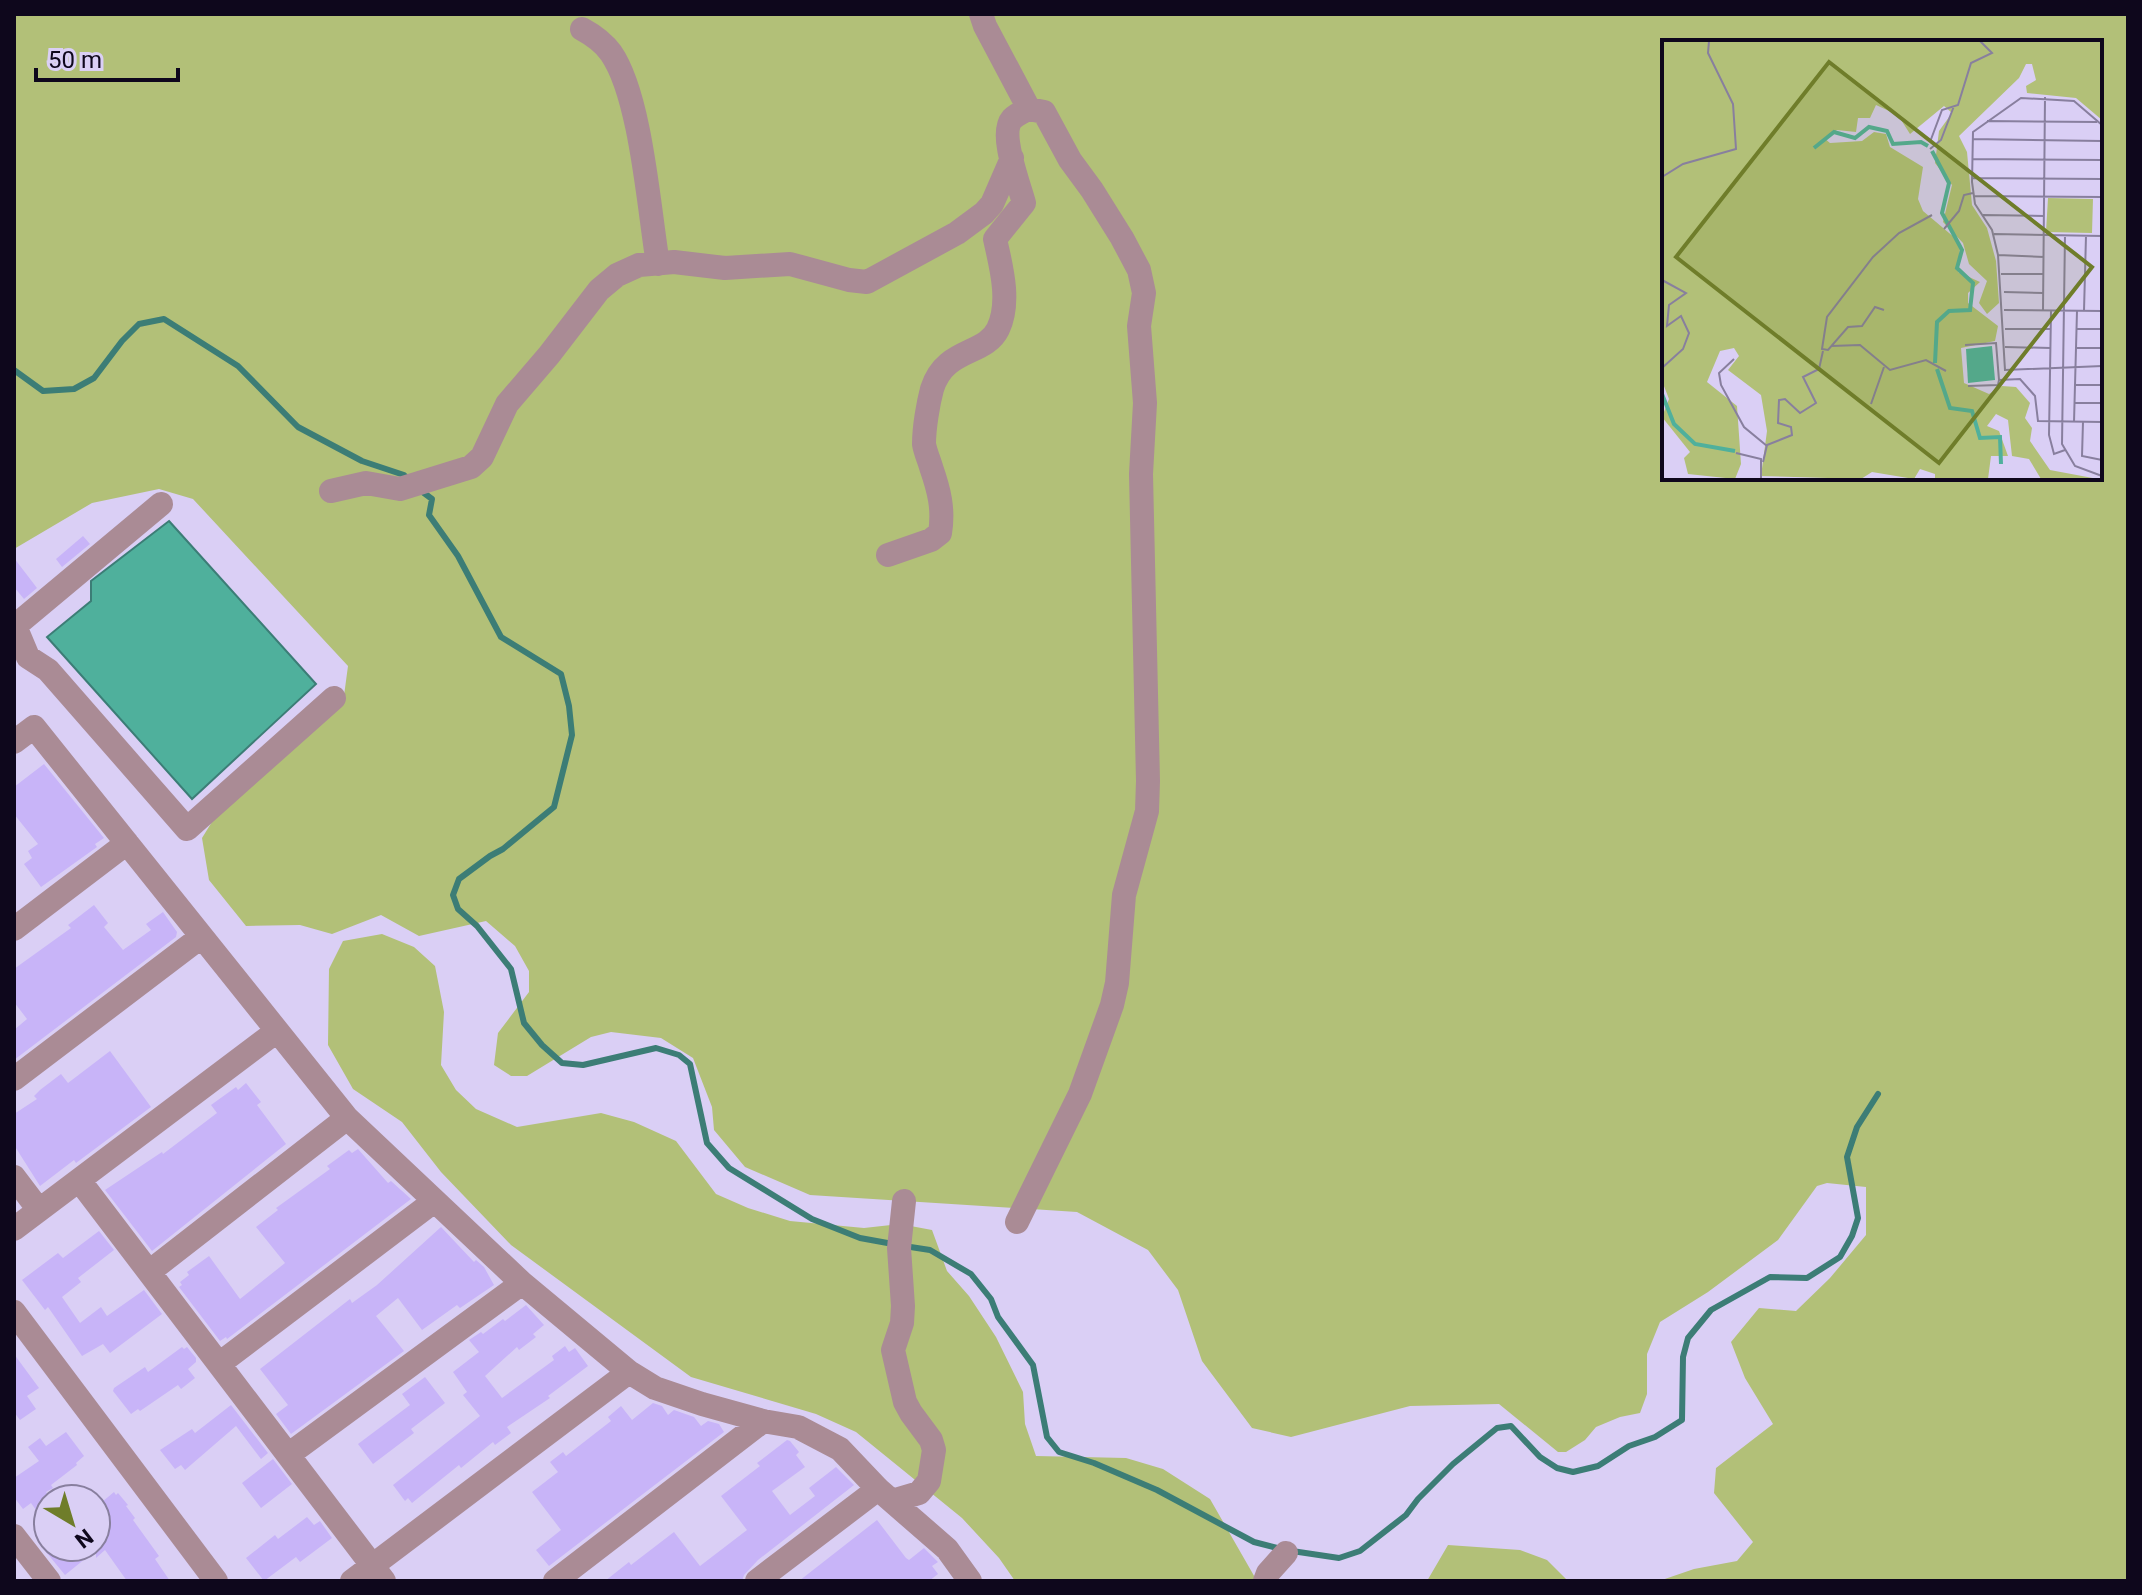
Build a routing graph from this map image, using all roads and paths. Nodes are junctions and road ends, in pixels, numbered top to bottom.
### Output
1 (981, 14) edge
2 (582, 29) dead end
3 (1029, 109) junction
4 (1012, 158) junction
5 (658, 264) junction
6 (331, 491) dead end
7 (161, 504) dead end
8 (888, 555) dead end
9 (21, 663) edge
10 (334, 698) dead end
11 (14, 742) edge
12 (127, 843) junction
13 (14, 929) edge
14 (201, 937) junction
15 (277, 1031) junction
16 (14, 1079) edge
17 (347, 1118) junction
18 (14, 1177) edge
19 (79, 1180) junction
20 (904, 1201) dead end
21 (433, 1202) junction
22 (39, 1210) junction
23 (1017, 1222) dead end
24 (14, 1229) edge
25 (149, 1272) junction
26 (522, 1283) junction
27 (14, 1312) edge
28 (219, 1364) junction
29 (629, 1372) junction
30 (763, 1421) junction
31 (288, 1455) junction
32 (885, 1495) junction
33 (14, 1536) edge
34 (1286, 1553) dead end
35 (378, 1573) edge
36 (961, 1577) edge
37 (49, 1581) edge
38 (216, 1581) edge
39 (352, 1581) edge
40 (555, 1581) edge
41 (757, 1581) edge
42 (1265, 1581) edge

1 - 3 street
2 - 5 street
3 - 4 street
3 - 23 street
4 - 5 street
4 - 8 street
5 - 6 street
7 - 9 street
9 - 10 street
11 - 12 street
12 - 13 street
12 - 14 street
14 - 15 street
14 - 16 street
15 - 17 street
15 - 19 street
17 - 21 street
17 - 25 street
18 - 22 street
19 - 22 street
19 - 25 street
20 - 32 street
21 - 26 street
21 - 28 street
22 - 24 street
25 - 28 street
26 - 29 street
26 - 31 street
27 - 38 street
28 - 31 street
29 - 30 street
29 - 35 street
30 - 32 street
30 - 40 street
31 - 35 street
32 - 36 street
32 - 41 street
33 - 37 street
34 - 42 street
35 - 39 street

